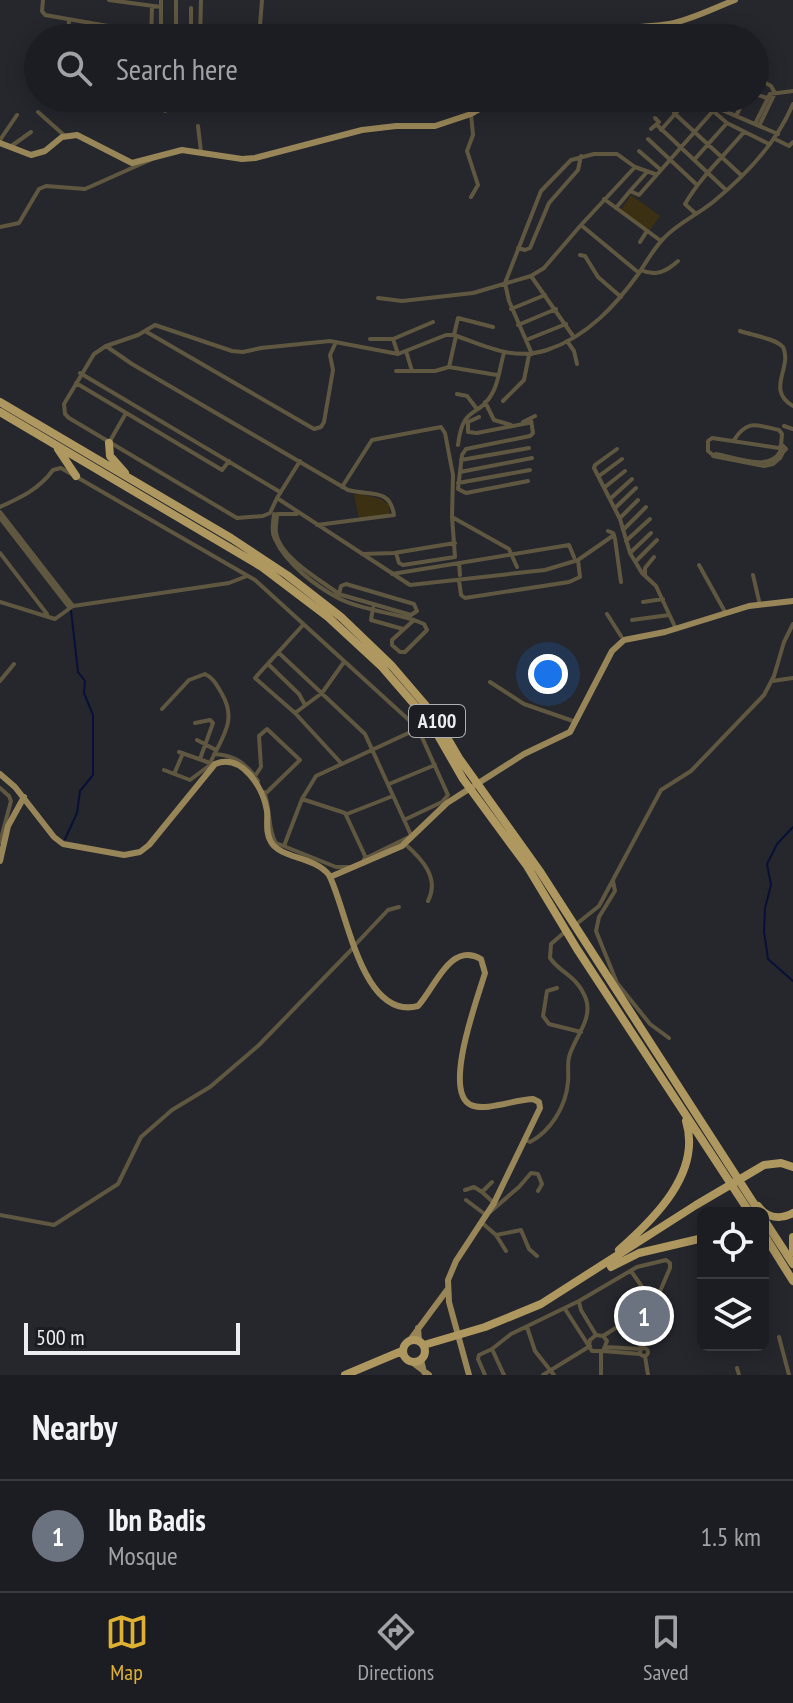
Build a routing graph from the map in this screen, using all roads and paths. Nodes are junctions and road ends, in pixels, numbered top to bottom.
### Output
1 (43, 0) edge
2 (109, 0) edge
3 (161, 0) edge
4 (176, 0) edge
5 (201, 0) edge
6 (262, 0) edge
7 (735, 0) edge
8 (152, 6) junction
9 (161, 7) junction
10 (191, 8) dead end
11 (69, 20) junction
12 (69, 24) edge
13 (89, 24) edge
14 (151, 24) edge
15 (161, 24) edge
16 (176, 24) edge
17 (191, 24) edge
18 (200, 24) edge
19 (260, 24) edge
20 (672, 24) edge
21 (769, 84) edge
22 (793, 91) edge
23 (775, 93) junction
24 (769, 97) edge
25 (769, 104) edge
26 (793, 104) edge
27 (38, 112) dead end
28 (474, 112) edge
29 (712, 112) edge
30 (717, 112) edge
31 (723, 112) edge
32 (738, 112) edge
33 (762, 112) edge
34 (764, 112) edge
35 (674, 113) joint
36 (471, 114) junction
37 (17, 115) dead end
38 (736, 116) junction
39 (655, 118) dead end
40 (727, 123) junction
41 (757, 125) junction
42 (198, 126) dead end
43 (659, 128) junction
44 (651, 129) dead end
45 (31, 132) dead end
46 (744, 132) junction
47 (694, 133) junction
48 (65, 136) junction
49 (777, 137) junction
50 (648, 139) dead end
51 (0, 142) edge
52 (793, 142) edge
53 (708, 145) junction
54 (769, 145) junction
55 (9, 147) junction
56 (681, 148) junction
57 (639, 151) dead end
58 (202, 153) junction
59 (581, 156) junction
60 (723, 158) junction
61 (151, 159) junction
62 (670, 160) junction
63 (693, 160) junction
64 (635, 167) junction
65 (661, 170) junction
66 (707, 171) junction
67 (647, 172) junction
68 (655, 174) junction
69 (741, 175) junction
70 (548, 183) junction
71 (696, 184) junction
72 (726, 190) junction
73 (557, 191) junction
74 (630, 191) junction
75 (471, 197) dead end
76 (604, 199) junction
77 (616, 208) junction
78 (696, 214) junction
79 (581, 225) junction
80 (0, 227) edge
81 (647, 231) junction
82 (661, 241) junction
83 (640, 242) dead end
84 (518, 248) junction
85 (580, 255) dead end
86 (678, 261) dead end
87 (640, 272) junction
88 (531, 276) junction
89 (505, 283) junction
90 (545, 295) junction
91 (621, 297) junction
92 (378, 298) dead end
93 (511, 309) junction
94 (556, 309) junction
95 (433, 322) dead end
96 (566, 324) junction
97 (518, 325) junction
98 (493, 327) dead end
99 (145, 331) junction
100 (740, 331) dead end
101 (455, 336) junction
102 (573, 336) junction
103 (370, 339) dead end
104 (393, 339) junction
105 (526, 340) junction
106 (566, 340) junction
107 (336, 342) junction
108 (106, 346) junction
109 (406, 351) junction
110 (504, 353) junction
111 (398, 354) junction
112 (530, 354) junction
113 (577, 364) dead end
114 (449, 367) junction
115 (396, 371) dead end
116 (412, 371) junction
117 (80, 373) junction
118 (498, 375) junction
119 (75, 382) junction
120 (457, 394) dead end
121 (503, 401) dead end
122 (0, 402) edge
123 (485, 402) junction
124 (793, 406) edge
125 (477, 409) junction
126 (0, 412) edge
127 (126, 413) junction
128 (479, 417) dead end
129 (531, 420) junction
130 (784, 426) dead end
131 (793, 429) edge
132 (179, 432) junction
133 (173, 441) junction
134 (733, 441) junction
135 (109, 443) junction
136 (56, 444) junction
137 (458, 445) dead end
138 (793, 446) edge
139 (78, 448) junction
140 (529, 448) dead end
141 (617, 449) dead end
142 (782, 449) junction
143 (532, 458) dead end
144 (622, 459) dead end
145 (461, 460) junction
146 (229, 461) junction
147 (300, 461) junction
148 (530, 470) dead end
149 (625, 471) dead end
150 (460, 472) junction
151 (76, 476) junction
152 (599, 476) junction
153 (632, 479) dead end
154 (528, 481) dead end
155 (134, 482) junction
156 (458, 483) junction
157 (342, 487) junction
158 (605, 487) junction
159 (636, 488) dead end
160 (280, 492) junction
161 (443, 496) dead end
162 (277, 498) junction
163 (610, 499) junction
164 (638, 500) dead end
165 (451, 501) junction
166 (287, 505) junction
167 (646, 507) dead end
168 (615, 508) junction
169 (0, 509) edge
170 (285, 513) junction
171 (276, 514) junction
172 (267, 515) junction
173 (303, 516) junction
174 (452, 517) junction
175 (0, 518) edge
176 (620, 519) junction
177 (650, 519) dead end
178 (317, 525) junction
179 (623, 530) junction
180 (608, 531) dead end
181 (651, 533) dead end
182 (614, 535) junction
183 (657, 540) dead end
184 (626, 541) junction
185 (455, 543) junction
186 (0, 553) edge
187 (396, 553) junction
188 (630, 553) junction
189 (360, 554) junction
190 (513, 555) junction
191 (654, 557) dead end
192 (576, 558) junction
193 (635, 561) junction
194 (459, 563) junction
195 (699, 565) dead end
196 (517, 567) dead end
197 (392, 574) junction
198 (645, 575) junction
199 (753, 575) dead end
200 (247, 576) junction
201 (460, 578) junction
202 (621, 582) dead end
203 (339, 596) junction
204 (663, 599) junction
205 (793, 599) edge
206 (759, 601) junction
207 (0, 602) edge
208 (643, 602) dead end
209 (71, 607) junction
210 (373, 608) junction
211 (724, 610) junction
212 (607, 614) dead end
213 (670, 614) junction
214 (49, 617) junction
215 (414, 620) junction
216 (632, 620) dead end
217 (793, 624) edge
218 (303, 625) junction
219 (676, 627) junction
220 (404, 629) junction
221 (621, 636) junction
222 (279, 653) junction
223 (344, 662) junction
224 (14, 664) dead end
225 (268, 664) junction
226 (793, 678) edge
227 (0, 681) edge
228 (772, 681) junction
229 (490, 682) dead end
230 (322, 693) junction
231 (305, 705) junction
232 (162, 709) dead end
233 (295, 713) junction
234 (573, 721) junction
235 (195, 723) dead end
236 (417, 729) junction
237 (564, 735) junction
238 (197, 740) dead end
239 (206, 745) junction
240 (373, 749) junction
241 (215, 752) junction
242 (200, 759) junction
243 (341, 763) junction
244 (210, 765) junction
245 (435, 765) junction
246 (164, 770) dead end
247 (175, 772) junction
248 (0, 774) edge
249 (255, 776) junction
250 (388, 785) junction
251 (0, 788) edge
252 (265, 794) junction
253 (393, 796) junction
254 (24, 797) junction
255 (302, 799) junction
256 (346, 814) junction
257 (404, 820) junction
258 (413, 835) junction
259 (0, 842) edge
260 (405, 844) junction
261 (284, 846) junction
262 (366, 858) junction
263 (0, 861) edge
264 (330, 877) junction
265 (613, 881) junction
266 (428, 901) dead end
267 (399, 907) dead end
268 (354, 946) junction
269 (557, 988) dead end
270 (581, 1032) junction
271 (669, 1038) dead end
272 (671, 1092) junction
273 (525, 1140) junction
274 (793, 1169) edge
275 (733, 1179) junction
276 (492, 1182) dead end
277 (465, 1190) dead end
278 (740, 1190) junction
279 (538, 1191) dead end
280 (482, 1192) junction
281 (466, 1200) dead end
282 (494, 1203) junction
283 (747, 1207) edge
284 (754, 1207) edge
285 (793, 1213) edge
286 (0, 1215) edge
287 (485, 1216) junction
288 (769, 1228) edge
289 (496, 1235) junction
290 (793, 1237) edge
291 (697, 1239) edge
292 (769, 1243) edge
293 (506, 1251) dead end
294 (769, 1252) edge
295 (793, 1252) edge
296 (537, 1256) dead end
297 (793, 1264) edge
298 (602, 1268) junction
299 (631, 1271) junction
300 (793, 1282) edge
301 (447, 1290) junction
302 (579, 1301) junction
303 (654, 1302) junction
304 (565, 1309) junction
305 (636, 1316) junction
306 (527, 1327) junction
307 (596, 1335) junction
308 (603, 1336) junction
309 (779, 1337) dead end
310 (590, 1346) junction
311 (492, 1349) junction
312 (603, 1350) junction
313 (415, 1351) junction
314 (642, 1353) junction
315 (737, 1368) dead end
316 (551, 1373) edge
317 (345, 1375) edge
318 (359, 1375) edge
319 (428, 1375) edge
320 (469, 1375) edge
321 (485, 1375) edge
322 (504, 1375) edge
323 (543, 1375) edge
324 (601, 1375) edge
325 (648, 1375) edge
326 (739, 1375) edge
327 (789, 1375) edge

1 - 11 street
2 - 8 street
3 - 9 street
4 - 16 street
5 - 18 street
6 - 19 street
7 - 20 main road
8 - 9 street
8 - 14 street
9 - 15 street
10 - 17 street
11 - 12 street
11 - 13 street
21 - 23 street
22 - 23 street
23 - 24 street
23 - 25 street
26 - 49 street
27 - 48 street
28 - 36 main road
29 - 47 street
30 - 40 street
31 - 38 street
32 - 38 street
33 - 41 street
34 - 41 street
35 - 43 street
35 - 47 street
36 - 58 main road
36 - 75 street
37 - 51 street
38 - 41 street
39 - 43 street
40 - 46 street
40 - 53 street
41 - 49 street
42 - 58 street
43 - 44 street
43 - 56 street
45 - 55 street
46 - 54 street
46 - 60 street
47 - 53 street
47 - 56 street
48 - 55 main road
48 - 61 main road
49 - 52 street
49 - 54 street
50 - 62 street
51 - 55 main road
53 - 60 street
53 - 63 street
54 - 69 street
56 - 62 street
56 - 63 street
57 - 65 street
58 - 61 main road
59 - 64 street
59 - 70 street
59 - 73 street
60 - 66 street
60 - 69 street
61 - 80 street
62 - 65 street
62 - 71 street
63 - 66 street
64 - 67 street
64 - 76 street
65 - 68 street
66 - 71 street
66 - 72 street
67 - 68 street
67 - 74 street
68 - 74 street
69 - 72 street
70 - 73 street
70 - 84 street
71 - 78 street
72 - 78 street
73 - 84 street
74 - 77 street
76 - 77 street
76 - 79 street
77 - 81 street
78 - 82 street
79 - 87 street
79 - 88 street
81 - 82 street
81 - 83 street
82 - 87 street
84 - 89 street
85 - 91 street
86 - 87 street
87 - 91 street
88 - 89 street
88 - 90 street
89 - 92 street
89 - 93 street
90 - 93 street
90 - 94 street
91 - 102 street
93 - 97 street
94 - 96 street
94 - 97 street
95 - 104 street
96 - 102 street
96 - 105 street
97 - 105 street
98 - 101 street
99 - 107 street
99 - 107 street
99 - 108 street
100 - 124 street
101 - 109 street
101 - 110 street
101 - 114 street
102 - 106 street
103 - 104 street
104 - 111 street
105 - 112 street
106 - 112 street
106 - 113 street
107 - 111 street
108 - 117 street
108 - 147 street
109 - 111 street
109 - 116 street
110 - 112 street
110 - 118 street
112 - 121 street
114 - 116 street
114 - 118 street
115 - 116 street
117 - 119 street
117 - 132 street
118 - 123 street
119 - 127 street
119 - 135 street
120 - 125 street
122 - 139 highway, A100
123 - 125 street
123 - 129 street
125 - 137 street
126 - 136 highway, A100
127 - 133 street
127 - 135 street
128 - 129 street
129 - 145 street
130 - 131 street
132 - 133 street
132 - 146 street
133 - 146 street
134 - 142 street
134 - 142 street
134 - 142 street
135 - 139 highway
135 - 155 highway
135 - 172 street
136 - 151 highway
136 - 272 highway, A100
138 - 142 street
139 - 155 highway, A100
140 - 145 street
141 - 152 street
143 - 150 street
144 - 152 street
145 - 150 street
146 - 160 street
147 - 157 street
147 - 160 street
148 - 156 street
149 - 158 street
150 - 156 street
151 - 169 street
151 - 200 street
152 - 158 street
153 - 163 street
154 - 156 street
155 - 275 highway, A100
157 - 165 street
157 - 178 street
158 - 163 street
159 - 168 street
160 - 162 street
161 - 165 street
162 - 166 street
162 - 172 street
163 - 168 street
164 - 176 street
165 - 174 street
166 - 170 street
166 - 173 street
167 - 179 street
168 - 176 street
169 - 209 street
170 - 171 street
170 - 173 street
171 - 172 street
171 - 203 street
173 - 178 street
174 - 185 street
174 - 190 street
175 - 209 street
176 - 179 street
177 - 184 street
178 - 189 street
179 - 184 street
180 - 182 street
181 - 188 street
182 - 192 street
182 - 202 street
183 - 193 street
184 - 188 street
185 - 187 street
185 - 187 street
186 - 214 street
187 - 189 street
188 - 193 street
189 - 197 street
190 - 192 street
190 - 194 street
190 - 196 street
191 - 198 street
192 - 201 street
192 - 201 street
193 - 198 street
194 - 197 street
194 - 201 street
195 - 211 street
197 - 201 street
198 - 204 street
199 - 206 street
200 - 209 street
200 - 218 street
203 - 203 street
203 - 210 street
204 - 208 street
204 - 213 street
205 - 206 main road
205 - 219 main road
206 - 211 main road
207 - 214 street
209 - 214 street
210 - 215 street
210 - 220 street
211 - 219 main road
212 - 221 street
213 - 216 street
213 - 219 street
215 - 220 street
215 - 220 street
217 - 228 street
218 - 222 street
218 - 223 street
219 - 221 main road
219 - 237 main road
221 - 234 main road
222 - 225 street
222 - 230 street
223 - 230 street
223 - 236 street
224 - 227 street
225 - 231 street
225 - 233 street
226 - 228 street
228 - 265 street
229 - 234 street
230 - 231 street
230 - 240 street
231 - 233 street
232 - 241 street
233 - 243 street
234 - 237 main road
235 - 239 street
236 - 240 street
236 - 245 street
237 - 258 main road
238 - 239 street
239 - 241 street
239 - 242 street
240 - 243 street
240 - 250 street
241 - 244 street
241 - 249 street
242 - 244 street
242 - 247 street
243 - 255 street
244 - 247 street
244 - 254 main road
244 - 264 main road
245 - 250 street
245 - 257 street
246 - 247 street
248 - 254 main road
249 - 252 street
249 - 252 street
250 - 253 street
251 - 259 street
252 - 261 street
253 - 256 street
253 - 257 street
254 - 263 main road
255 - 256 street
255 - 261 street
256 - 262 street
257 - 258 street
258 - 260 main road
258 - 262 street
260 - 264 main road
260 - 266 street
261 - 262 street
264 - 268 main road
265 - 270 street
265 - 271 street
267 - 268 street
268 - 273 main road
268 - 286 street
269 - 270 street
270 - 273 street
272 - 275 highway, A100
272 - 298 highway
273 - 282 main road
274 - 298 highway
275 - 278 highway, A100
276 - 280 street
277 - 280 street
278 - 283 highway, A100
278 - 284 highway, A100
278 - 285 highway
279 - 287 street
280 - 282 street
281 - 287 street
282 - 287 main road
287 - 289 street
287 - 301 main road
288 - 297 highway, A100
289 - 293 street
289 - 296 street
290 - 295 highway
291 - 298 highway
292 - 300 highway
294 - 300 highway
298 - 313 highway
299 - 302 street
299 - 303 street
299 - 303 street
301 - 313 main road
301 - 320 main road
302 - 304 street
302 - 307 street
303 - 305 street
304 - 306 street
304 - 310 street
305 - 308 street
305 - 314 street
306 - 311 street
306 - 316 street
307 - 308 street
307 - 310 street
308 - 312 street
309 - 327 street
310 - 312 street
310 - 316 street
311 - 321 street
311 - 322 street
312 - 314 street
312 - 324 street
313 - 317 highway
313 - 318 highway
313 - 319 main road
314 - 325 street
315 - 326 street
316 - 323 street

